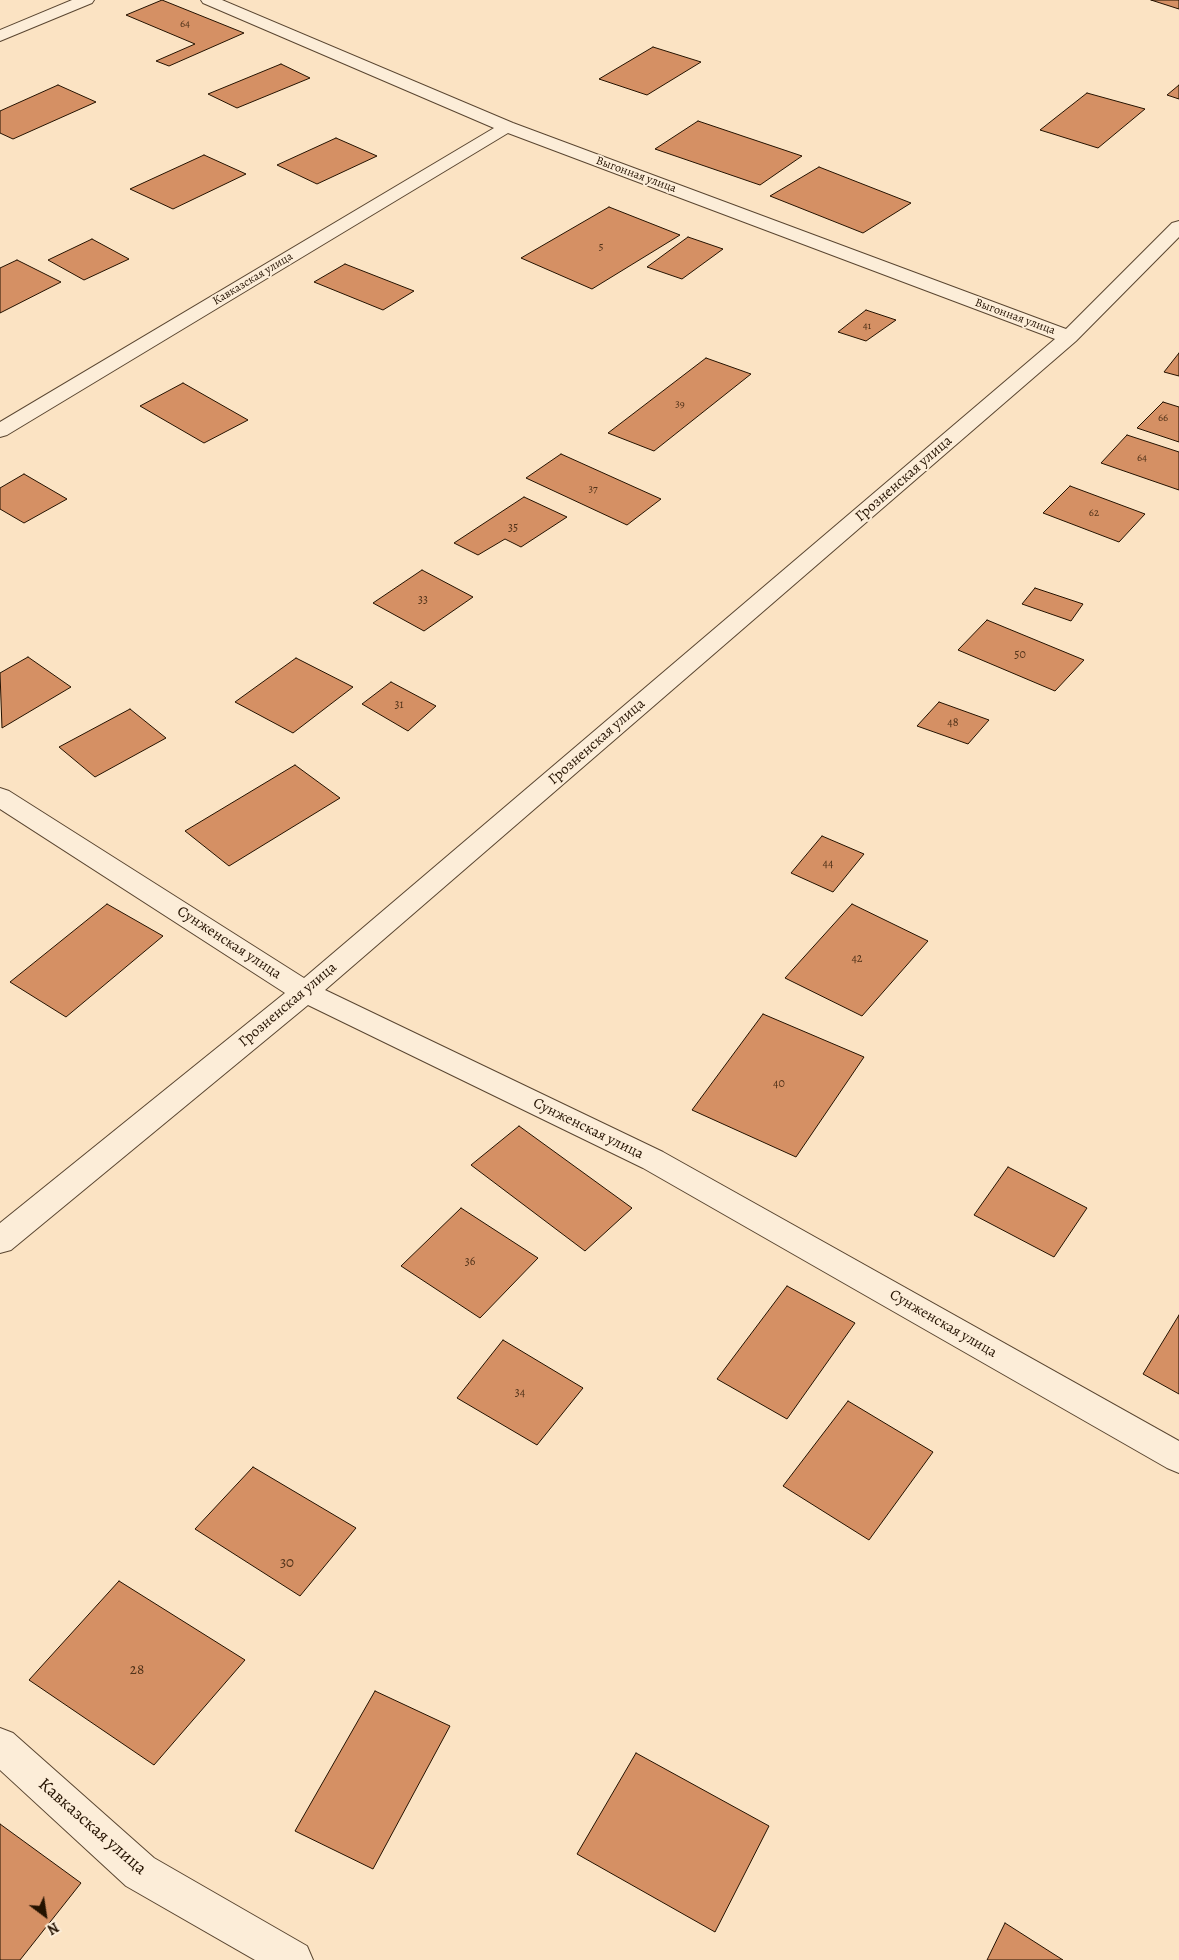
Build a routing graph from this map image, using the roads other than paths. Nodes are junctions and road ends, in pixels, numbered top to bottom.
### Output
1 (86, 0) edge
2 (209, 0) edge
3 (0, 36) edge
4 (507, 127) junction
5 (1179, 227) edge
6 (1068, 337) junction
7 (0, 431) edge
8 (0, 797) edge
9 (305, 992) junction
10 (0, 1241) edge
11 (1179, 1458) edge
12 (0, 1746) edge
13 (293, 1960) edge

1 - 3 street
2 - 4 street, Выгонная улица
4 - 6 street, Выгонная улица
4 - 7 street, Кавказская улица
5 - 6 street, Грозненская улица
6 - 9 street, Грозненская улица
8 - 9 street, Сунженская улица
9 - 10 street, Грозненская улица
9 - 11 street, Сунженская улица
12 - 13 street, Кавказская улица

